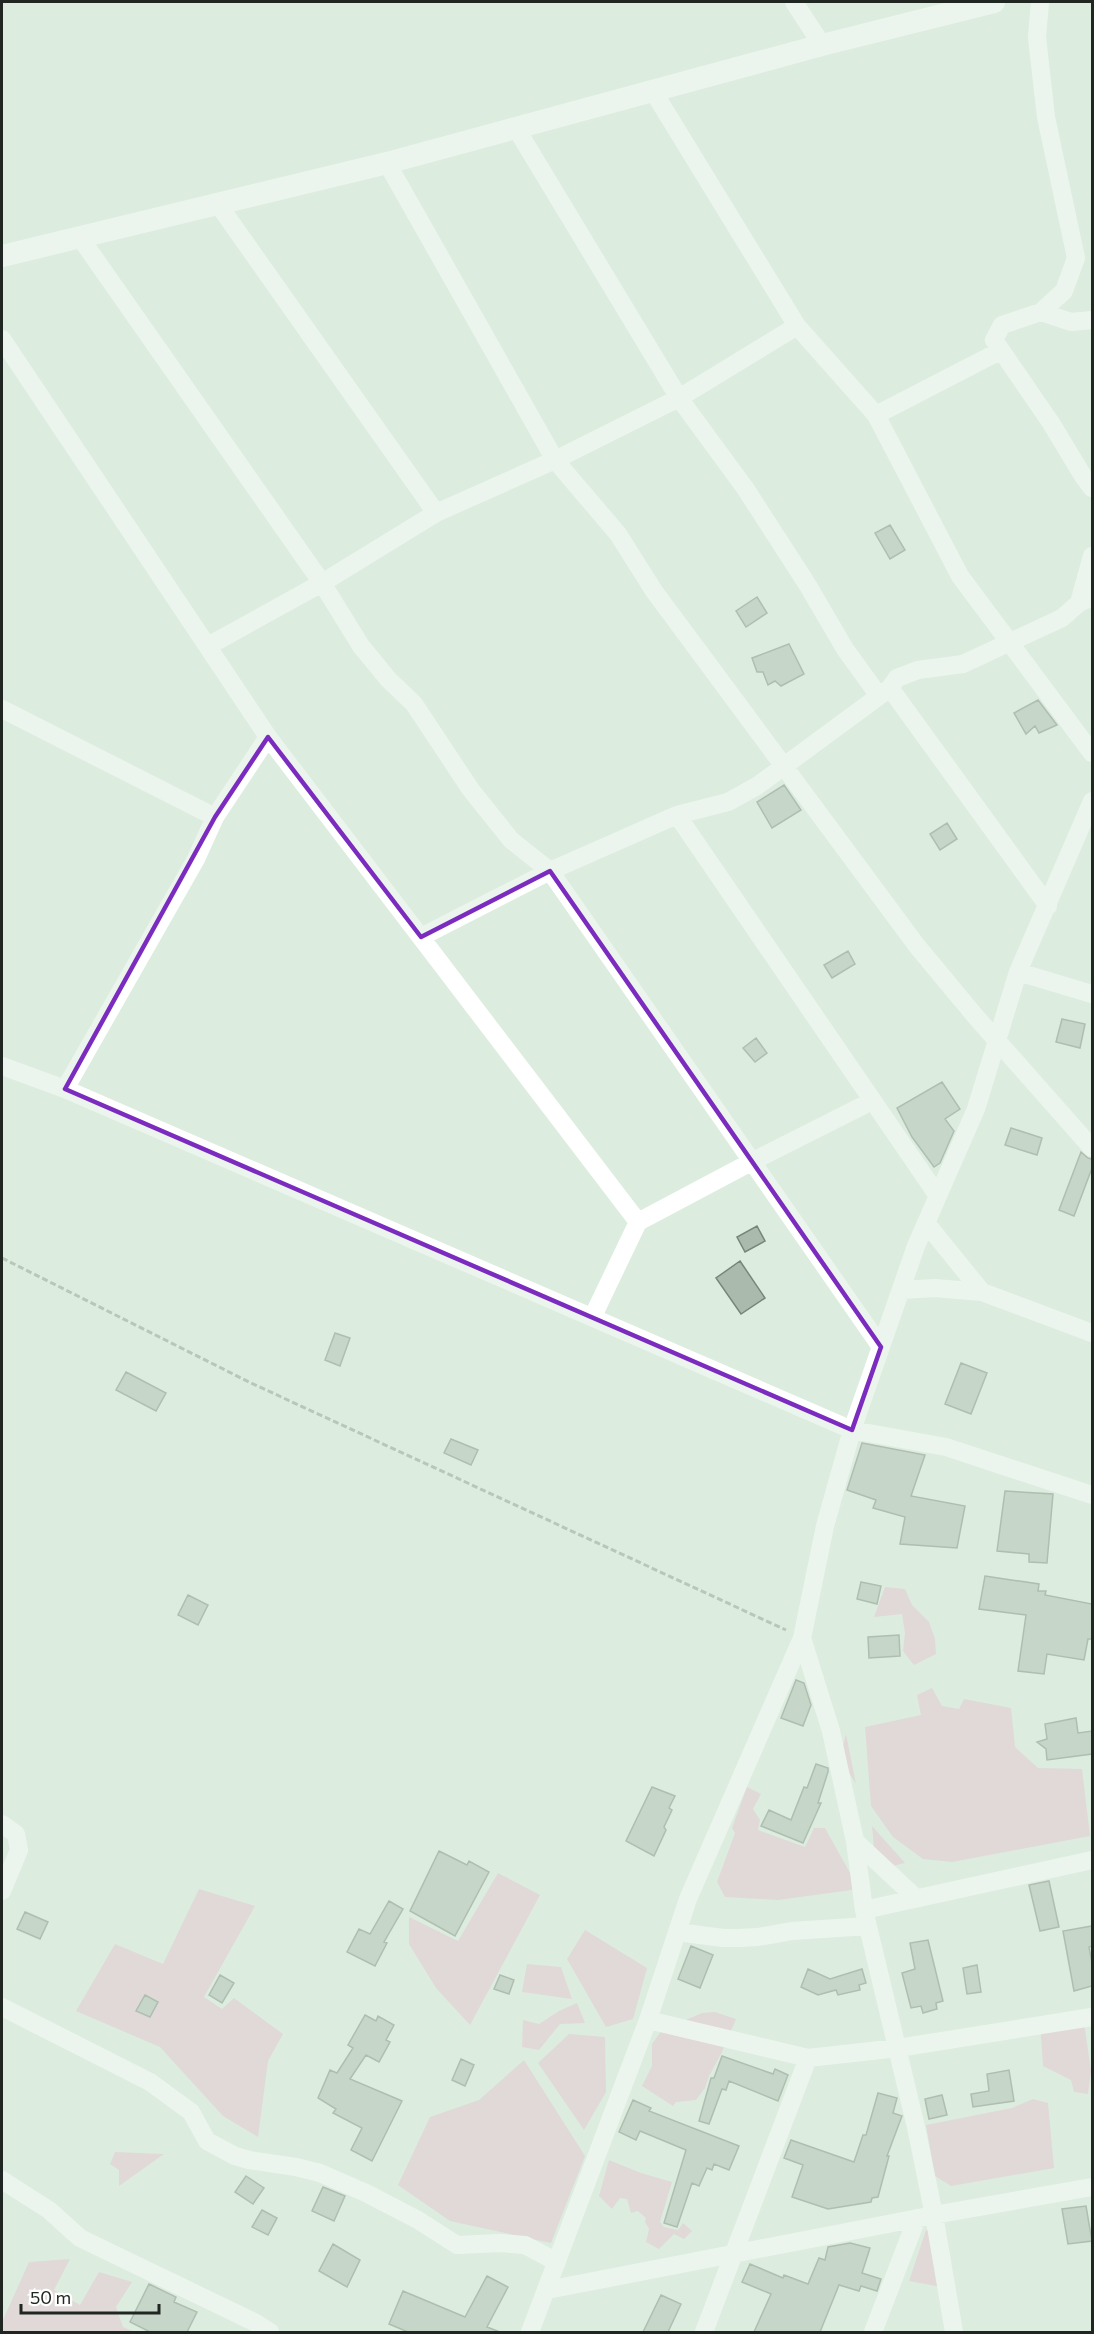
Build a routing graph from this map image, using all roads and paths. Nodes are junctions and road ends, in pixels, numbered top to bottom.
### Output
1 (794, 2) edge
2 (994, 2) edge
3 (1040, 2) edge
4 (822, 45) junction
5 (653, 91) junction
6 (516, 128) junction
7 (387, 162) junction
8 (218, 204) junction
9 (79, 236) junction
10 (2, 256) edge
11 (1041, 312) junction
12 (1092, 320) edge
13 (797, 326) junction
14 (2, 339) edge
15 (1000, 351) junction
16 (679, 398) junction
17 (876, 415) junction
18 (555, 460) junction
19 (1092, 488) edge
20 (436, 513) junction
21 (1092, 556) edge
22 (322, 583) junction
23 (1086, 600) edge
24 (1010, 642) junction
25 (207, 646) junction
26 (884, 692) junction
27 (2, 709) edge
28 (268, 736) junction
29 (1092, 753) edge
30 (783, 767) junction
31 (1092, 801) edge
32 (677, 815) junction
33 (215, 817) junction
34 (550, 871) junction
35 (1048, 906) junction
36 (420, 937) junction
37 (1018, 972) junction
38 (1092, 994) edge
39 (996, 1037) junction
40 (2, 1066) edge
41 (65, 1089) junction
42 (872, 1101) junction
43 (1092, 1148) edge
44 (753, 1161) junction
45 (938, 1196) junction
46 (638, 1222) junction
47 (926, 1223) junction
48 (2, 1258) edge
49 (901, 1290) junction
50 (982, 1292) junction
51 (593, 1316) junction
52 (1092, 1334) edge
53 (880, 1347) junction
54 (852, 1430) junction
55 (1092, 1495) edge
56 (802, 1638) junction
57 (2, 1824) edge
58 (855, 1841) junction
59 (1092, 1860) edge
60 (2, 1891) edge
61 (916, 1898) junction
62 (866, 1918) junction
63 (677, 1932) junction
64 (2, 2007) edge
65 (1092, 2017) edge
66 (648, 2020) junction
67 (898, 2048) junction
68 (808, 2058) junction
69 (2, 2180) edge
70 (1092, 2187) edge
71 (926, 2217) junction
72 (733, 2254) junction
73 (557, 2262) junction
74 (547, 2290) junction
75 (270, 2332) edge
76 (530, 2332) edge
77 (704, 2332) edge
78 (873, 2332) edge
79 (954, 2332) edge

1 - 4 street
2 - 4 street
3 - 11 street
4 - 5 street
5 - 6 street
5 - 13 street
6 - 7 street
6 - 16 street
7 - 8 street
7 - 18 street
8 - 9 street
8 - 20 street
9 - 10 street
9 - 22 street
11 - 12 street
11 - 15 street
13 - 16 street
13 - 17 street
14 - 25 street
15 - 17 street
15 - 19 street
16 - 18 street
16 - 26 street
17 - 24 street
18 - 20 street
18 - 30 street
20 - 22 street
21 - 23 street
22 - 25 street
22 - 34 street
23 - 24 street
24 - 26 street
24 - 29 street
25 - 28 street
26 - 30 street
26 - 35 street
27 - 33 street
28 - 33 street
28 - 36 street
30 - 32 street
30 - 39 street
31 - 35 street
32 - 34 street
32 - 42 street
33 - 41 street
34 - 36 street
34 - 44 street
35 - 37 street
36 - 46 street
37 - 38 street
37 - 39 street
39 - 43 street
39 - 45 street
40 - 41 street
41 - 51 street
42 - 44 street
42 - 45 street
44 - 46 street
44 - 53 street
45 - 47 street
46 - 51 street
47 - 49 street
47 - 50 street
48 - 56 path
49 - 50 street
49 - 53 street
50 - 52 street
51 - 54 street
53 - 54 street
54 - 55 street
54 - 56 street
56 - 58 street
56 - 63 street
57 - 60 street
58 - 61 street
58 - 62 street
59 - 61 street
61 - 62 street
62 - 63 street
62 - 67 street
63 - 66 street
64 - 73 street
65 - 67 street
66 - 68 street
66 - 73 street
67 - 68 street
67 - 71 street
68 - 72 street
69 - 75 street
70 - 71 street
71 - 72 street
71 - 78 street
71 - 79 street
72 - 74 street
72 - 77 street
73 - 74 street
74 - 76 street

